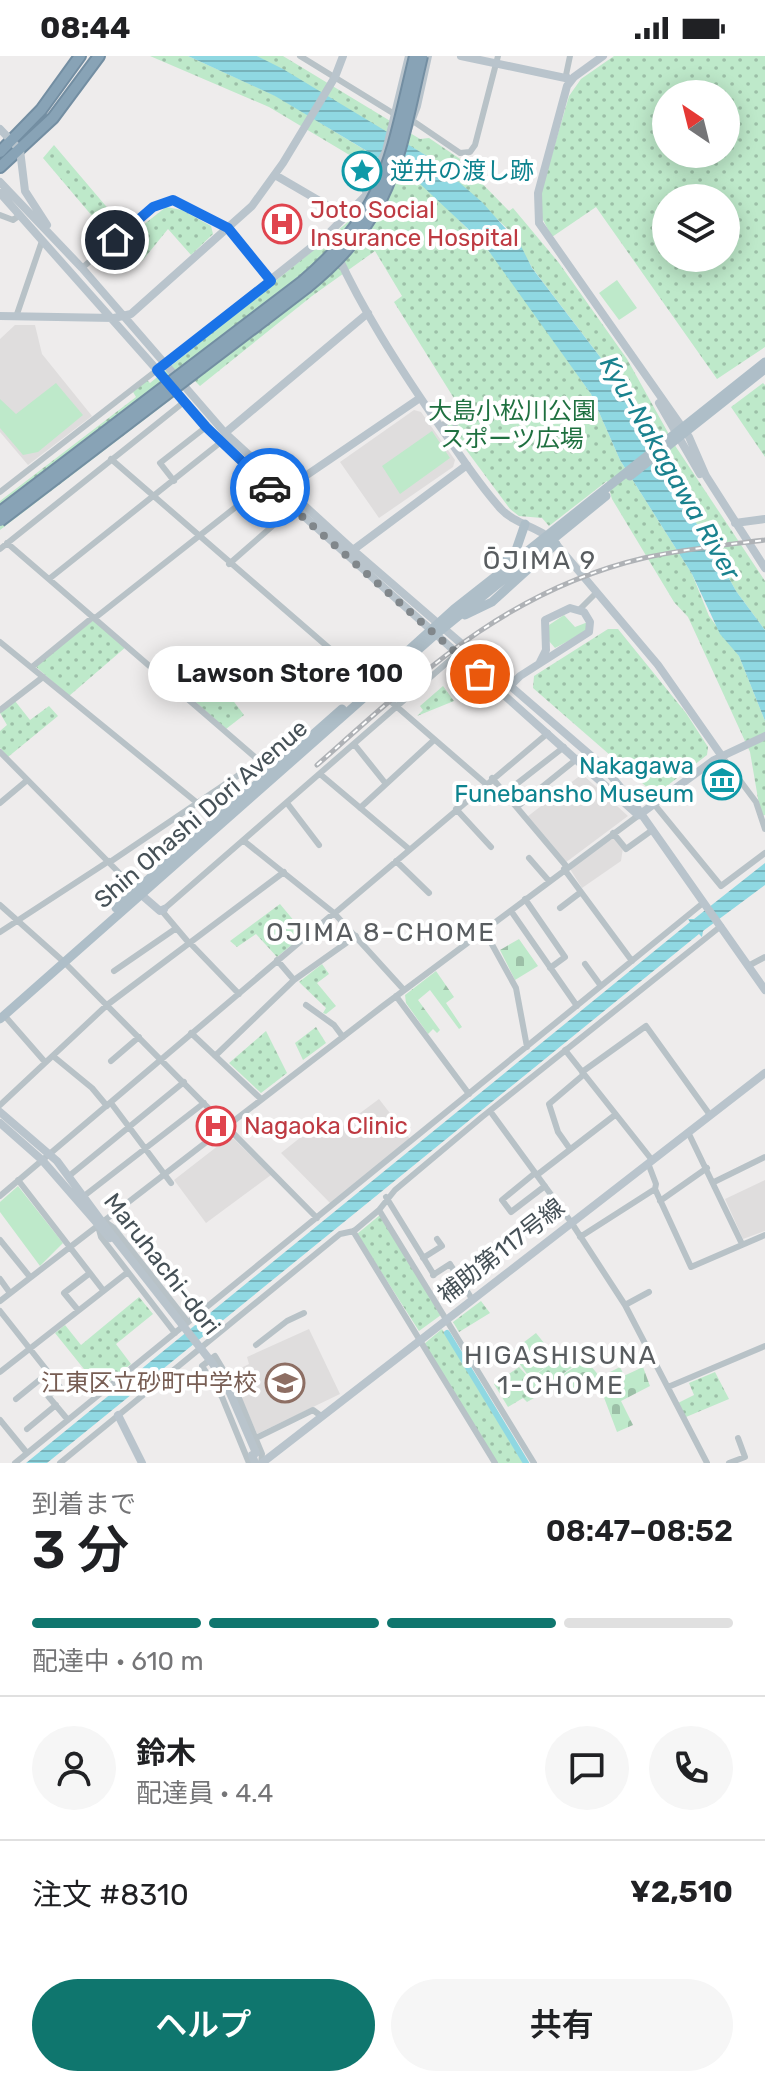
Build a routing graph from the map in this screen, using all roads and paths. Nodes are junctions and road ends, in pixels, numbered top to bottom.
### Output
1 (80, 56) edge
2 (99, 56) edge
3 (300, 56) edge
4 (343, 56) edge
5 (412, 56) edge
6 (425, 56) edge
7 (461, 56) edge
8 (570, 56) edge
9 (603, 56) edge
10 (497, 60) edge
11 (335, 77) junction
12 (570, 79) junction
13 (396, 115) junction
14 (413, 121) junction
15 (0, 129) edge
16 (16, 146) junction
17 (0, 152) edge
18 (0, 167) edge
19 (275, 175) junction
20 (376, 180) junction
21 (0, 182) edge
22 (0, 193) edge
23 (0, 215) edge
24 (20, 215) junction
25 (347, 217) junction
26 (228, 228) junction
27 (328, 234) junction
28 (43, 239) junction
29 (67, 252) junction
30 (82, 268) junction
31 (271, 281) junction
32 (368, 313) junction
33 (0, 316) edge
34 (16, 317) junction
35 (114, 318) junction
36 (125, 318) junction
37 (765, 354) edge
38 (765, 366) edge
39 (161, 367) junction
40 (765, 378) edge
41 (420, 398) junction
42 (184, 402) junction
43 (455, 424) dead end
44 (206, 427) junction
45 (440, 427) junction
46 (679, 432) junction
47 (225, 433) junction
48 (221, 442) junction
49 (111, 459) junction
50 (467, 465) junction
51 (174, 481) junction
52 (265, 484) junction
53 (0, 492) edge
54 (284, 495) junction
55 (153, 497) junction
56 (293, 508) junction
57 (0, 512) edge
58 (765, 519) edge
59 (0, 521) edge
60 (735, 523) junction
61 (525, 524) junction
62 (197, 537) junction
63 (7, 543) junction
64 (556, 544) junction
65 (0, 549) edge
66 (353, 550) junction
67 (764, 563) edge
68 (229, 564) junction
69 (49, 579) junction
70 (596, 593) junction
71 (580, 609) junction
72 (455, 614) junction
73 (94, 617) junction
74 (436, 629) junction
75 (545, 638) junction
76 (0, 642) edge
77 (565, 649) junction
78 (457, 654) junction
79 (540, 662) junction
80 (32, 667) junction
81 (43, 677) junction
82 (510, 686) junction
83 (372, 687) junction
84 (503, 694) junction
85 (396, 707) junction
86 (0, 710) edge
87 (548, 733) junction
88 (566, 733) junction
89 (765, 736) edge
90 (434, 740) junction
91 (304, 742) junction
92 (354, 744) junction
93 (581, 746) junction
94 (568, 750) junction
95 (0, 752) edge
96 (721, 755) junction
97 (261, 761) junction
98 (271, 771) junction
99 (320, 774) junction
100 (492, 778) junction
101 (26, 781) junction
102 (386, 784) junction
103 (486, 784) junction
104 (505, 793) junction
105 (0, 803) edge
106 (198, 803) junction
107 (287, 803) junction
108 (654, 804) junction
109 (517, 807) junction
110 (360, 808) junction
111 (456, 809) junction
112 (639, 815) junction
113 (217, 819) junction
114 (765, 829) edge
115 (651, 831) junction
116 (613, 833) junction
117 (244, 841) junction
118 (319, 845) dead end
119 (491, 847) dead end
120 (409, 849) junction
121 (765, 853) edge
122 (529, 858) dead end
123 (396, 861) junction
124 (110, 862) junction
125 (566, 868) junction
126 (284, 872) junction
127 (549, 881) junction
128 (139, 892) junction
129 (581, 892) junction
130 (429, 893) dead end
131 (525, 899) junction
132 (704, 904) junction
133 (0, 905) edge
134 (560, 908) dead end
135 (163, 910) junction
136 (511, 911) junction
137 (334, 913) junction
138 (20, 920) junction
139 (720, 925) junction
140 (175, 929) junction
141 (484, 930) junction
142 (0, 932) edge
143 (356, 936) junction
144 (190, 943) junction
145 (765, 957) edge
146 (62, 960) junction
147 (277, 960) junction
148 (632, 961) junction
149 (585, 964) dead end
150 (748, 966) junction
151 (550, 968) junction
152 (114, 971) dead end
153 (294, 980) junction
154 (601, 986) junction
155 (404, 990) junction
156 (765, 990) edge
157 (239, 994) junction
158 (396, 996) junction
159 (107, 1005) junction
160 (306, 1005) dead end
161 (577, 1006) junction
162 (1, 1015) edge
163 (191, 1033) junction
164 (139, 1037) junction
165 (343, 1037) junction
166 (527, 1047) junction
167 (565, 1050) junction
168 (53, 1056) junction
169 (215, 1056) junction
170 (161, 1059) junction
171 (111, 1061) dead end
172 (45, 1062) junction
173 (765, 1073) edge
174 (582, 1074) junction
175 (184, 1082) junction
176 (469, 1094) junction
177 (261, 1099) junction
178 (204, 1103) junction
179 (109, 1104) junction
180 (0, 1105) edge
181 (490, 1111) junction
182 (0, 1112) edge
183 (615, 1115) junction
184 (710, 1115) junction
185 (0, 1123) edge
186 (226, 1126) junction
187 (129, 1127) junction
188 (688, 1132) junction
189 (146, 1148) junction
190 (570, 1149) junction
191 (50, 1154) junction
192 (765, 1157) edge
193 (42, 1160) junction
194 (650, 1161) junction
195 (707, 1168) junction
196 (164, 1173) junction
197 (536, 1174) junction
198 (69, 1176) junction
199 (18, 1180) junction
200 (714, 1182) junction
201 (171, 1183) dead end
202 (545, 1186) junction
203 (655, 1189) junction
204 (0, 1196) edge
205 (84, 1196) junction
206 (386, 1197) junction
207 (660, 1201) junction
208 (379, 1210) junction
209 (317, 1218) junction
210 (571, 1222) junction
211 (103, 1227) junction
212 (353, 1231) junction
213 (765, 1235) edge
214 (580, 1237) junction
215 (437, 1239) dead end
216 (0, 1240) edge
217 (742, 1244) junction
218 (70, 1246) junction
219 (423, 1258) junction
220 (458, 1260) dead end
221 (450, 1264) junction
222 (128, 1272) junction
223 (90, 1273) junction
224 (434, 1275) junction
225 (30, 1277) junction
226 (0, 1279) edge
227 (424, 1282) junction
228 (103, 1290) junction
229 (649, 1292) dead end
230 (10, 1293) junction
231 (472, 1299) junction
232 (0, 1301) edge
233 (625, 1305) junction
234 (78, 1310) junction
235 (0, 1311) edge
236 (304, 1313) dead end
237 (446, 1318) junction
238 (188, 1322) junction
239 (175, 1333) junction
240 (419, 1339) junction
241 (205, 1343) junction
242 (256, 1345) dead end
243 (765, 1346) edge
244 (29, 1349) junction
245 (193, 1353) junction
246 (215, 1356) junction
247 (202, 1366) junction
248 (0, 1372) edge
249 (48, 1373) junction
250 (668, 1387) junction
251 (16, 1399) dead end
252 (56, 1405) junction
253 (118, 1415) junction
254 (321, 1416) junction
255 (0, 1420) edge
256 (68, 1420) junction
257 (27, 1429) dead end
258 (256, 1438) junction
259 (738, 1438) dead end
260 (27, 1453) junction
261 (256, 1460) edge
262 (15, 1463) edge
263 (60, 1463) edge
264 (142, 1463) edge
265 (495, 1463) edge
266 (534, 1463) edge
267 (707, 1463) edge
268 (729, 1463) edge

1 - 16 highway
2 - 16 highway
3 - 11 street
4 - 11 street
5 - 13 street
5 - 57 highway, bridge
6 - 14 street
6 - 59 highway, bridge
7 - 10 street
8 - 12 street
9 - 12 street
10 - 12 street
10 - 14 street
11 - 13 street
11 - 19 street
12 - 60 street
13 - 20 street, bridge
14 - 20 street, bridge
15 - 16 street
16 - 17 highway
16 - 18 highway
16 - 29 street
19 - 25 street
19 - 26 street
20 - 25 street
21 - 29 street
22 - 24 street
23 - 24 street
24 - 28 street
25 - 27 street
26 - 30 street
26 - 31 street
26 - 36 street
27 - 31 street
27 - 32 street
28 - 34 street
28 - 35 street
29 - 30 street
30 - 36 street
31 - 39 street
32 - 41 street
32 - 47 street
33 - 34 street
34 - 35 street
35 - 36 street
35 - 39 street
36 - 39 street
37 - 46 main road, bridge
38 - 40 street
38 - 46 main road, Shin Ohashi Dori Avenue, bridge
39 - 42 street
39 - 47 street
39 - 53 street
40 - 46 main road, bridge
41 - 45 street
41 - 54 street
42 - 44 street
42 - 49 street
43 - 45 street
44 - 48 street
44 - 51 street
45 - 50 street
46 - 72 main road, Shin Ohashi Dori Avenue, bridge
47 - 54 street
48 - 51 street
48 - 52 street
49 - 55 street
49 - 63 street
50 - 61 street
50 - 66 street
51 - 55 street
52 - 54 street
52 - 62 street
54 - 56 street
54 - 66 street
55 - 62 street
55 - 69 street
56 - 68 street
56 - 74 street
58 - 60 street
60 - 67 street
61 - 64 street
61 - 72 main road
62 - 68 street
62 - 73 street
63 - 65 street
63 - 69 street
64 - 70 street
64 - 72 main road
66 - 74 street
68 - 83 street
69 - 73 street
70 - 71 street
70 - 96 street
71 - 75 street
71 - 77 street
72 - 74 main road, Shin Ohashi Dori Avenue
73 - 80 street
73 - 97 street
74 - 78 street
74 - 82 street
74 - 83 main road, Shin Ohashi Dori Avenue
75 - 77 street
75 - 79 street
76 - 80 street
77 - 79 street
78 - 84 street
78 - 85 street
79 - 82 street
80 - 81 street
81 - 86 street
81 - 106 street
82 - 84 street
82 - 88 street
83 - 85 street
83 - 91 main road, Shin Ohashi Dori Avenue
83 - 128 main road, Shin Ohashi Dori Avenue
84 - 87 street
85 - 90 street
85 - 92 street
87 - 94 street
87 - 100 street
88 - 93 street
88 - 94 street
89 - 96 street
90 - 102 street
90 - 103 street
91 - 97 street
91 - 98 main road, Shin Ohashi Dori Avenue
92 - 99 street
92 - 102 street
93 - 94 street
93 - 112 street
94 - 104 street
94 - 109 street
94 - 112 street
95 - 101 street
96 - 108 street
96 - 114 street
97 - 98 street
97 - 106 street
98 - 113 main road, Shin Ohashi Dori Avenue
99 - 107 street
99 - 110 street
100 - 103 street
100 - 104 street
101 - 105 street
101 - 124 street
102 - 110 street
103 - 111 street
104 - 109 street
106 - 113 street
106 - 124 street
107 - 117 street
107 - 118 street
108 - 112 street
108 - 121 street
109 - 125 street
110 - 120 street
111 - 119 street
111 - 120 street
112 - 115 street
112 - 116 street
113 - 128 main road, Shin Ohashi Dori Avenue
115 - 116 street
115 - 132 street
116 - 125 street
117 - 126 street
117 - 135 street
120 - 123 street
122 - 127 street
123 - 130 street
123 - 137 street
124 - 128 street
124 - 138 street
125 - 127 street
125 - 129 street
126 - 137 street
126 - 144 street
127 - 131 street
128 - 135 street
128 - 146 main road, Shin Ohashi Dori Avenue
129 - 134 street
129 - 148 street
131 - 136 street
131 - 151 street
132 - 139 street
132 - 148 street
133 - 138 street
135 - 140 street
136 - 141 street
136 - 151 street
137 - 143 street
137 - 147 street
138 - 142 street
138 - 146 street
139 - 150 street
139 - 167 street
140 - 144 street
140 - 152 street
141 - 155 street
141 - 166 street
143 - 153 street
143 - 155 street
144 - 157 street
144 - 159 street
145 - 150 street
146 - 159 street
146 - 162 main road, Shin Ohashi Dori Avenue
147 - 153 street
147 - 157 street
148 - 154 street
149 - 154 street
150 - 156 street
151 - 161 street
153 - 169 street
154 - 161 street
155 - 158 street
157 - 163 street
158 - 165 street
158 - 176 street
159 - 164 street
159 - 168 street
160 - 165 street
161 - 166 street
162 - 172 street
163 - 169 street
163 - 170 street
164 - 170 street
164 - 171 street
165 - 177 street
166 - 176 street
167 - 174 street
167 - 181 street
168 - 172 street
168 - 179 street
169 - 177 street
170 - 175 street
170 - 179 street
172 - 180 street
173 - 184 street, 補助第117号線
174 - 183 street
174 - 184 street
174 - 190 street
175 - 178 street
175 - 187 street
176 - 209 street
177 - 186 street
178 - 186 street
178 - 189 street
179 - 187 street
179 - 191 street
181 - 197 street
181 - 206 street
182 - 191 street, Maruhachi-dori
183 - 190 street
183 - 194 street
184 - 188 street, 補助第117号線
185 - 193 street, Maruhachi-dori
186 - 196 street
186 - 209 street
187 - 189 street
187 - 198 street
188 - 194 street, 補助第117号線
188 - 195 street
189 - 196 street
189 - 205 street
190 - 197 street
191 - 193 street
191 - 198 street, Maruhachi-dori
192 - 200 street
193 - 199 street
193 - 211 street, Maruhachi-dori
194 - 203 street
194 - 210 street, 補助第117号線
195 - 200 street
195 - 207 street
196 - 201 street
196 - 211 street
197 - 202 street
197 - 202 street
198 - 205 street, Maruhachi-dori
199 - 204 street
199 - 218 street
200 - 217 street
202 - 210 street
203 - 207 street
203 - 214 street
205 - 211 street, Maruhachi-dori
206 - 208 street
206 - 219 street
207 - 217 street
208 - 212 street
208 - 227 street
209 - 238 street
210 - 214 street
210 - 231 street, 補助第117号線
211 - 218 street
211 - 222 street
211 - 238 street
211 - 261 street, Maruhachi-dori, bridge
212 - 240 street
212 - 241 street
213 - 217 street
214 - 233 street
215 - 219 street
216 - 225 street
218 - 223 street
218 - 225 street
219 - 224 street
220 - 221 street
221 - 224 street
221 - 231 street
222 - 228 street
222 - 239 street
223 - 228 street
223 - 234 street
224 - 227 street
225 - 230 street
226 - 230 street
227 - 237 street
228 - 234 street
229 - 233 street
230 - 232 street
231 - 237 street, 補助第117号線
233 - 250 street
234 - 244 street
235 - 244 street
236 - 242 street
237 - 240 street, 補助第117号線
237 - 266 street
238 - 239 street
239 - 256 street
240 - 254 street, 補助第117号線
240 - 265 street
241 - 245 street
241 - 246 street
243 - 250 street
244 - 248 street
244 - 249 street
245 - 247 street
245 - 253 street
246 - 247 street
246 - 258 street
247 - 261 street
249 - 251 street
249 - 252 street
250 - 267 street
252 - 256 street
252 - 257 street
253 - 263 street
253 - 264 street
254 - 258 street
254 - 261 street, 補助第117号線
255 - 260 street
256 - 260 street
258 - 261 street
259 - 268 street
260 - 262 street

